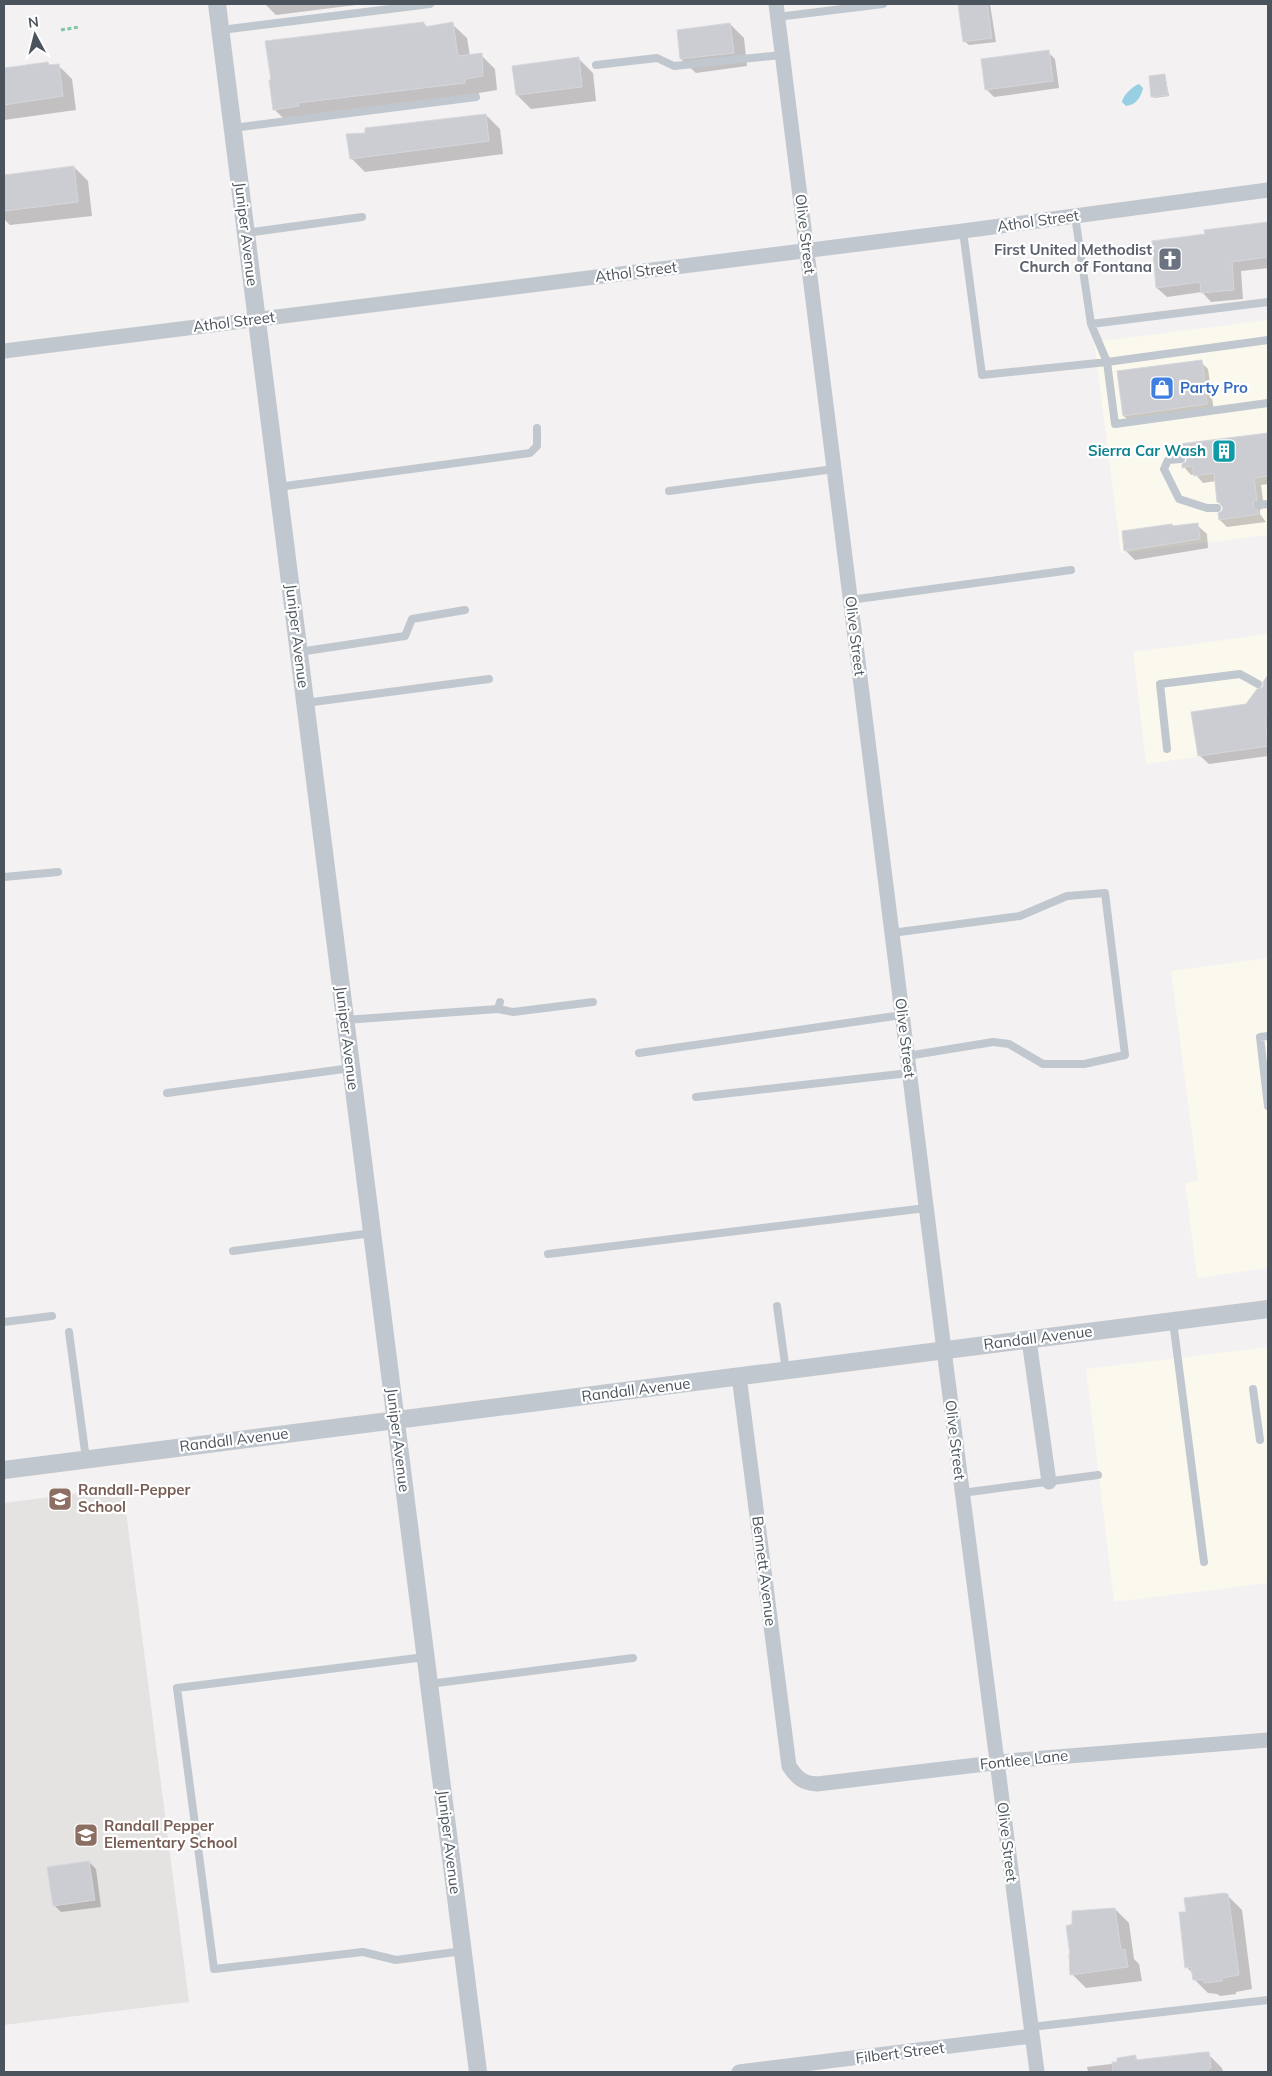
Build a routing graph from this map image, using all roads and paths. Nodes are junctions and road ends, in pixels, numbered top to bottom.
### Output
1 (217, 4) edge
2 (430, 4) edge
3 (884, 4) edge
4 (777, 10) edge
5 (79, 28) dead end
6 (61, 30) dead end
7 (221, 30) junction
8 (782, 55) junction
9 (596, 66) dead end
10 (476, 97) dead end
11 (233, 128) junction
12 (1268, 190) edge
13 (1075, 216) junction
14 (362, 217) dead end
15 (963, 231) junction
16 (246, 233) junction
17 (806, 250) junction
18 (1268, 302) edge
19 (257, 320) junction
20 (1091, 324) junction
21 (1268, 340) edge
22 (4, 351) edge
23 (1107, 362) junction
24 (1268, 403) edge
25 (537, 428) dead end
26 (1181, 459) dead end
27 (834, 469) junction
28 (278, 487) junction
29 (669, 491) dead end
30 (1268, 504) edge
31 (1258, 505) dead end
32 (1217, 508) dead end
33 (1071, 570) dead end
34 (850, 600) junction
35 (465, 610) dead end
36 (299, 652) junction
37 (489, 679) dead end
38 (1258, 684) dead end
39 (305, 704) junction
40 (1167, 749) dead end
41 (58, 872) dead end
42 (4, 877) edge
43 (892, 933) junction
44 (593, 1002) dead end
45 (902, 1015) junction
46 (345, 1020) junction
47 (1268, 1036) edge
48 (639, 1053) dead end
49 (907, 1056) junction
50 (351, 1068) junction
51 (909, 1073) junction
52 (167, 1093) dead end
53 (696, 1097) dead end
54 (1268, 1106) edge
55 (926, 1208) junction
56 (372, 1233) junction
57 (233, 1251) dead end
58 (548, 1254) dead end
59 (777, 1306) dead end
60 (1268, 1309) edge
61 (52, 1316) dead end
62 (1173, 1321) junction
63 (4, 1322) edge
64 (68, 1332) dead end
65 (1029, 1340) junction
66 (944, 1350) junction
67 (786, 1371) junction
68 (739, 1376) junction
69 (1253, 1389) dead end
70 (395, 1420) junction
71 (1260, 1440) dead end
72 (86, 1459) junction
73 (4, 1470) edge
74 (1098, 1475) dead end
75 (1049, 1482) junction
76 (962, 1492) junction
77 (1204, 1562) dead end
78 (425, 1658) junction
79 (633, 1658) dead end
80 (429, 1684) junction
81 (1268, 1740) edge
82 (997, 1762) junction
83 (789, 1766) joint
84 (463, 1951) junction
85 (1268, 2000) edge
86 (1031, 2032) junction
87 (478, 2072) edge
88 (738, 2072) edge
89 (1036, 2072) edge

1 - 7 street, Juniper Avenue
2 - 7 lane
3 - 4 lane
4 - 8 street, Olive Street
5 - 6 path
7 - 11 street, Juniper Avenue
8 - 9 lane
8 - 17 street, Olive Street
10 - 11 lane
11 - 16 street, Juniper Avenue
12 - 13 street, Athol Street
13 - 15 street, Athol Street
13 - 20 lane
14 - 16 lane
15 - 17 street, Athol Street
15 - 23 lane
16 - 19 street, Juniper Avenue
17 - 19 street, Athol Street
17 - 27 street, Olive Street
18 - 20 lane
19 - 22 street, Athol Street
19 - 28 street, Juniper Avenue
20 - 23 lane
21 - 23 lane
23 - 24 lane
25 - 28 lane
26 - 32 lane
27 - 29 lane
27 - 34 street, Olive Street
28 - 36 street, Juniper Avenue
30 - 31 lane
33 - 34 lane
34 - 43 street, Olive Street
35 - 36 lane
36 - 39 street, Juniper Avenue
37 - 39 lane
38 - 40 lane
39 - 46 street, Juniper Avenue
41 - 42 lane
43 - 45 street, Olive Street
43 - 49 lane
44 - 46 lane
45 - 48 lane
45 - 49 street, Olive Street
46 - 50 street, Juniper Avenue
47 - 54 lane
49 - 51 street, Olive Street
50 - 52 lane
50 - 56 street, Juniper Avenue
51 - 53 lane
51 - 55 street, Olive Street
55 - 58 lane
55 - 66 street, Olive Street
56 - 57 lane
56 - 70 street, Juniper Avenue
59 - 67 lane
60 - 62 street, Randall Avenue
61 - 63 lane
62 - 65 street, Randall Avenue
62 - 77 lane
64 - 72 lane
65 - 66 street, Randall Avenue
65 - 75 street
66 - 67 street, Randall Avenue
66 - 76 street, Olive Street
67 - 68 street, Randall Avenue
68 - 70 street, Randall Avenue
68 - 83 street, Bennett Avenue
69 - 71 lane
70 - 72 street, Randall Avenue
70 - 78 street, Juniper Avenue
72 - 73 street, Randall Avenue
74 - 75 lane
75 - 76 lane
76 - 82 street, Olive Street
78 - 80 street, Juniper Avenue
78 - 84 lane
79 - 80 lane
80 - 84 street, Juniper Avenue
81 - 82 street, Fontlee Lane
82 - 83 street, Fontlee Lane
82 - 86 street, Olive Street
84 - 87 street, Juniper Avenue
85 - 86 lane
86 - 88 street, Filbert Street
86 - 89 street, Olive Street

